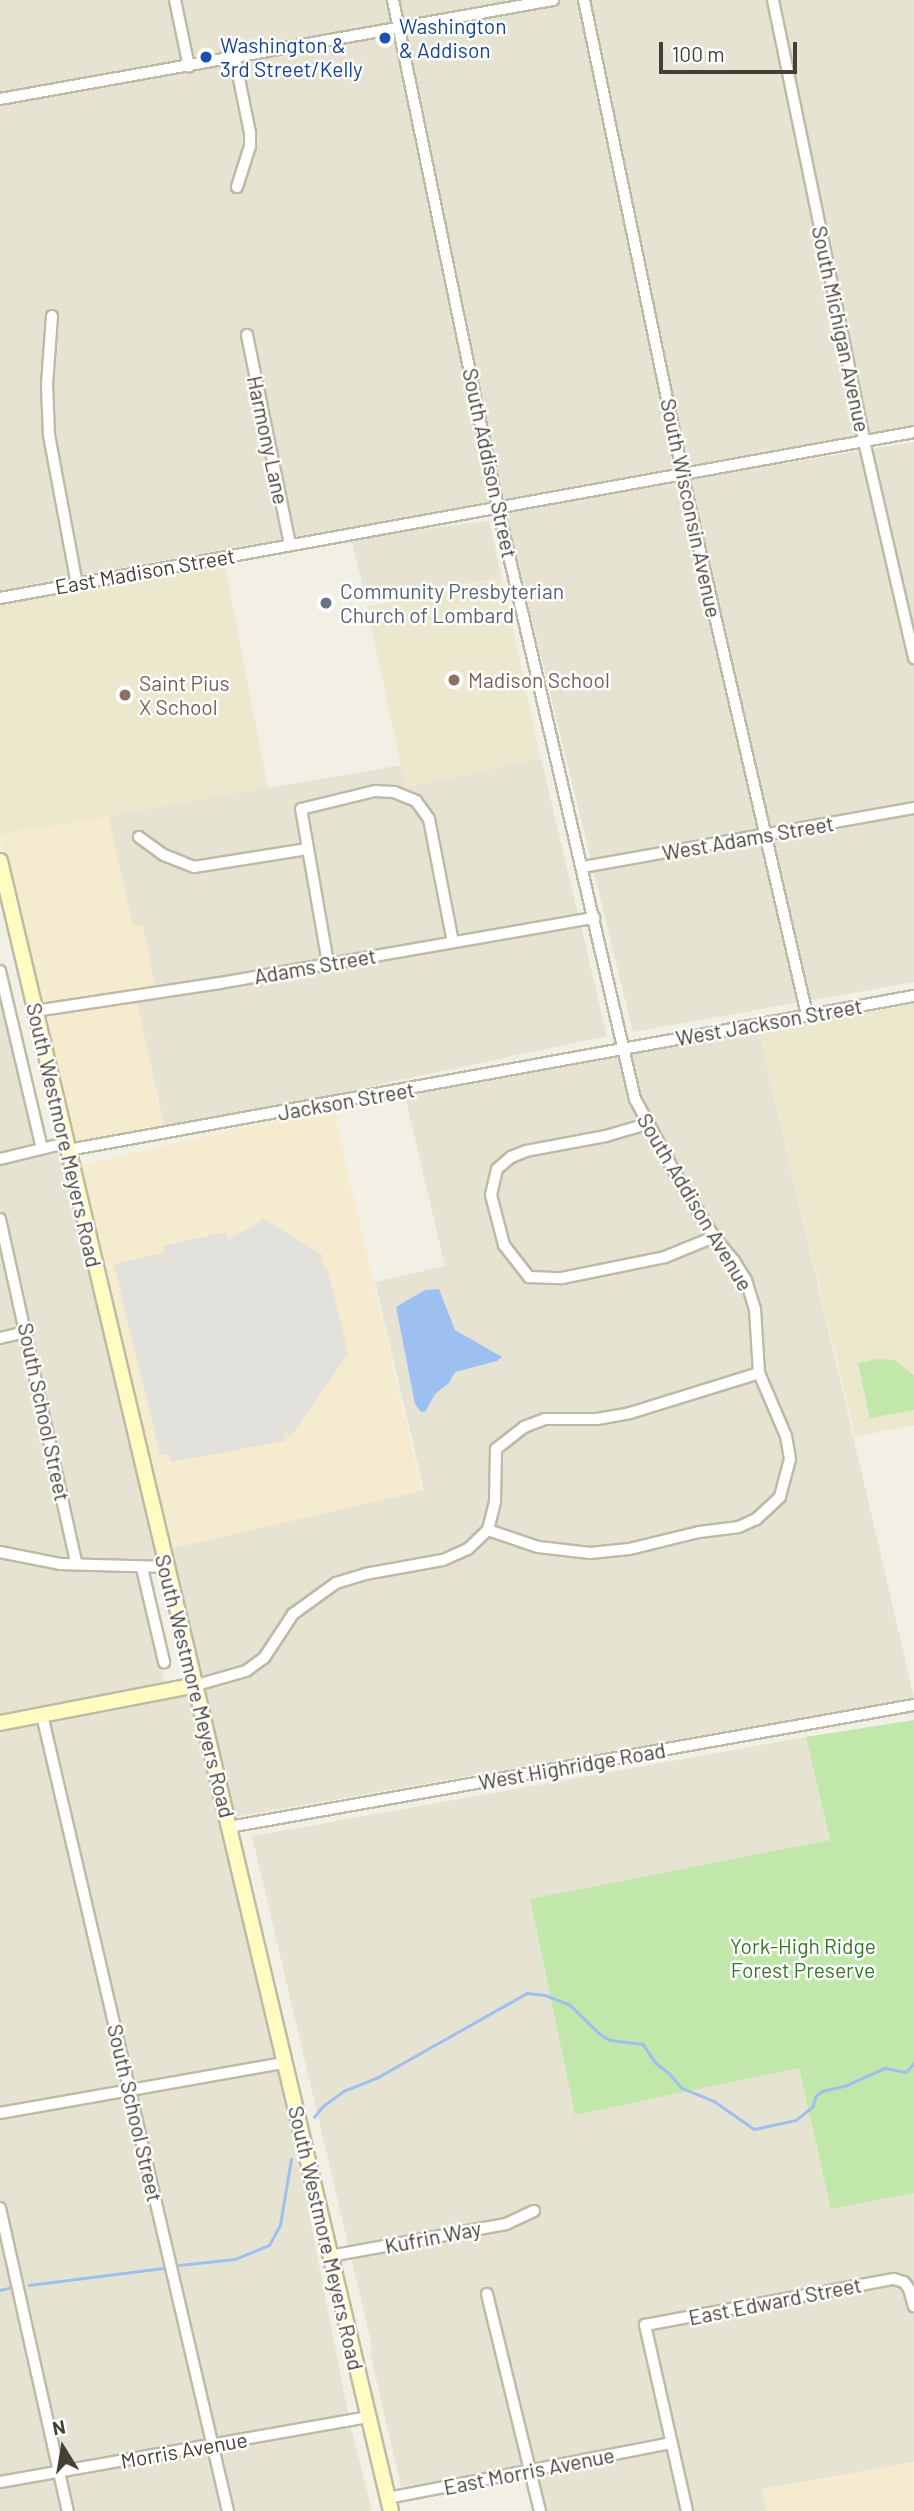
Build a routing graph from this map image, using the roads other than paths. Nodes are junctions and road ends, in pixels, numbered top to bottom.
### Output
1 (175, 0) edge
2 (393, 0) edge
3 (553, 0) edge
4 (584, 0) edge
5 (772, 0) edge
6 (399, 28) junction
7 (235, 59) junction
8 (189, 67) junction
9 (0, 99) edge
10 (237, 187) dead end
11 (52, 316) dead end
12 (247, 335) dead end
13 (914, 432) edge
14 (864, 441) junction
15 (682, 474) junction
16 (498, 508) junction
17 (290, 545) junction
18 (77, 584) junction
19 (0, 598) edge
20 (914, 658) edge
21 (914, 808) edge
22 (765, 835) junction
23 (139, 837) dead end
24 (308, 849) junction
25 (0, 861) edge
26 (583, 867) junction
27 (594, 918) junction
28 (453, 942) junction
29 (328, 963) junction
30 (0, 971) edge
31 (914, 996) edge
32 (35, 1011) junction
33 (807, 1015) junction
34 (624, 1048) junction
35 (647, 1124) junction
36 (67, 1147) junction
37 (42, 1148) junction
38 (0, 1159) edge
39 (0, 1219) edge
40 (714, 1237) junction
41 (27, 1332) junction
42 (0, 1338) edge
43 (759, 1373) junction
44 (488, 1530) junction
45 (0, 1552) edge
46 (77, 1565) junction
47 (166, 1567) junction
48 (142, 1568) junction
49 (164, 1662) dead end
50 (193, 1686) junction
51 (914, 1705) edge
52 (42, 1715) junction
53 (0, 1723) edge
54 (229, 1827) junction
55 (285, 2063) junction
56 (130, 2090) junction
57 (0, 2113) edge
58 (0, 2208) edge
59 (534, 2211) dead end
60 (330, 2256) junction
61 (487, 2294) dead end
62 (914, 2306) edge
63 (368, 2417) junction
64 (670, 2443) junction
65 (213, 2446) junction
66 (61, 2471) junction
67 (530, 2471) junction
68 (0, 2482) edge
69 (389, 2505) edge
70 (68, 2511) edge
71 (228, 2511) edge
72 (540, 2511) edge
73 (687, 2511) edge

1 - 8 street
2 - 6 street, South Addison Street
3 - 6 street
4 - 15 street, South Wisconsin Avenue
5 - 14 street, South Michigan Avenue
6 - 7 street
6 - 16 street, South Addison Street
7 - 8 street
7 - 10 street
8 - 9 street
11 - 18 street
12 - 17 street, Harmony Lane
13 - 14 street, East Madison Street
14 - 15 street, East Madison Street
14 - 20 street, South Michigan Avenue
15 - 16 street, East Madison Street
15 - 22 street, South Wisconsin Avenue
16 - 17 street, East Madison Street
16 - 26 street, South Addison Street
17 - 18 street, East Madison Street
18 - 19 street, East Madison Street
21 - 22 street, West Adams Street
22 - 26 street, West Adams Street
22 - 33 street, South Wisconsin Avenue
23 - 24 street
24 - 28 street
24 - 29 street
25 - 32 street, South Westmore Meyers Road
26 - 27 street, South Addison Street
27 - 28 street, Adams Street
27 - 34 street, South Addison Street
28 - 29 street, Adams Street
29 - 32 street, Adams Street
30 - 37 street
31 - 33 street, West Jackson Street
32 - 36 street, South Westmore Meyers Road
33 - 34 street, West Jackson Street
34 - 35 street, South Addison Avenue
34 - 36 street, Jackson Street
35 - 40 street, South Addison Avenue
35 - 40 street
36 - 37 street, Jackson Street
36 - 47 street, South Westmore Meyers Road
37 - 38 street, Jackson Street
39 - 41 street, South School Street
40 - 43 street, South Addison Avenue
41 - 42 street
41 - 46 street, South School Street
43 - 44 street
43 - 44 street, South Addison Avenue
44 - 50 street
45 - 46 street
46 - 48 street
47 - 48 street
47 - 50 street, South Westmore Meyers Road
48 - 49 street
50 - 52 street
50 - 54 street, South Westmore Meyers Road
51 - 54 street, West Highridge Road
52 - 53 street
52 - 56 street, South School Street
54 - 55 street, South Westmore Meyers Road
55 - 56 street
55 - 60 street, South Westmore Meyers Road
56 - 57 street
56 - 65 street, South School Street
58 - 66 street
59 - 60 street, Kufrin Way
60 - 63 street, South Westmore Meyers Road
61 - 67 street
62 - 64 street, East Edward Street
63 - 65 street, Morris Avenue
63 - 69 street, South Westmore Meyers Road
64 - 67 street, East Morris Avenue
64 - 73 street
65 - 66 street, Morris Avenue
65 - 71 street, South School Street
66 - 68 street, Morris Avenue
66 - 70 street
67 - 69 street, East Morris Avenue
67 - 72 street

